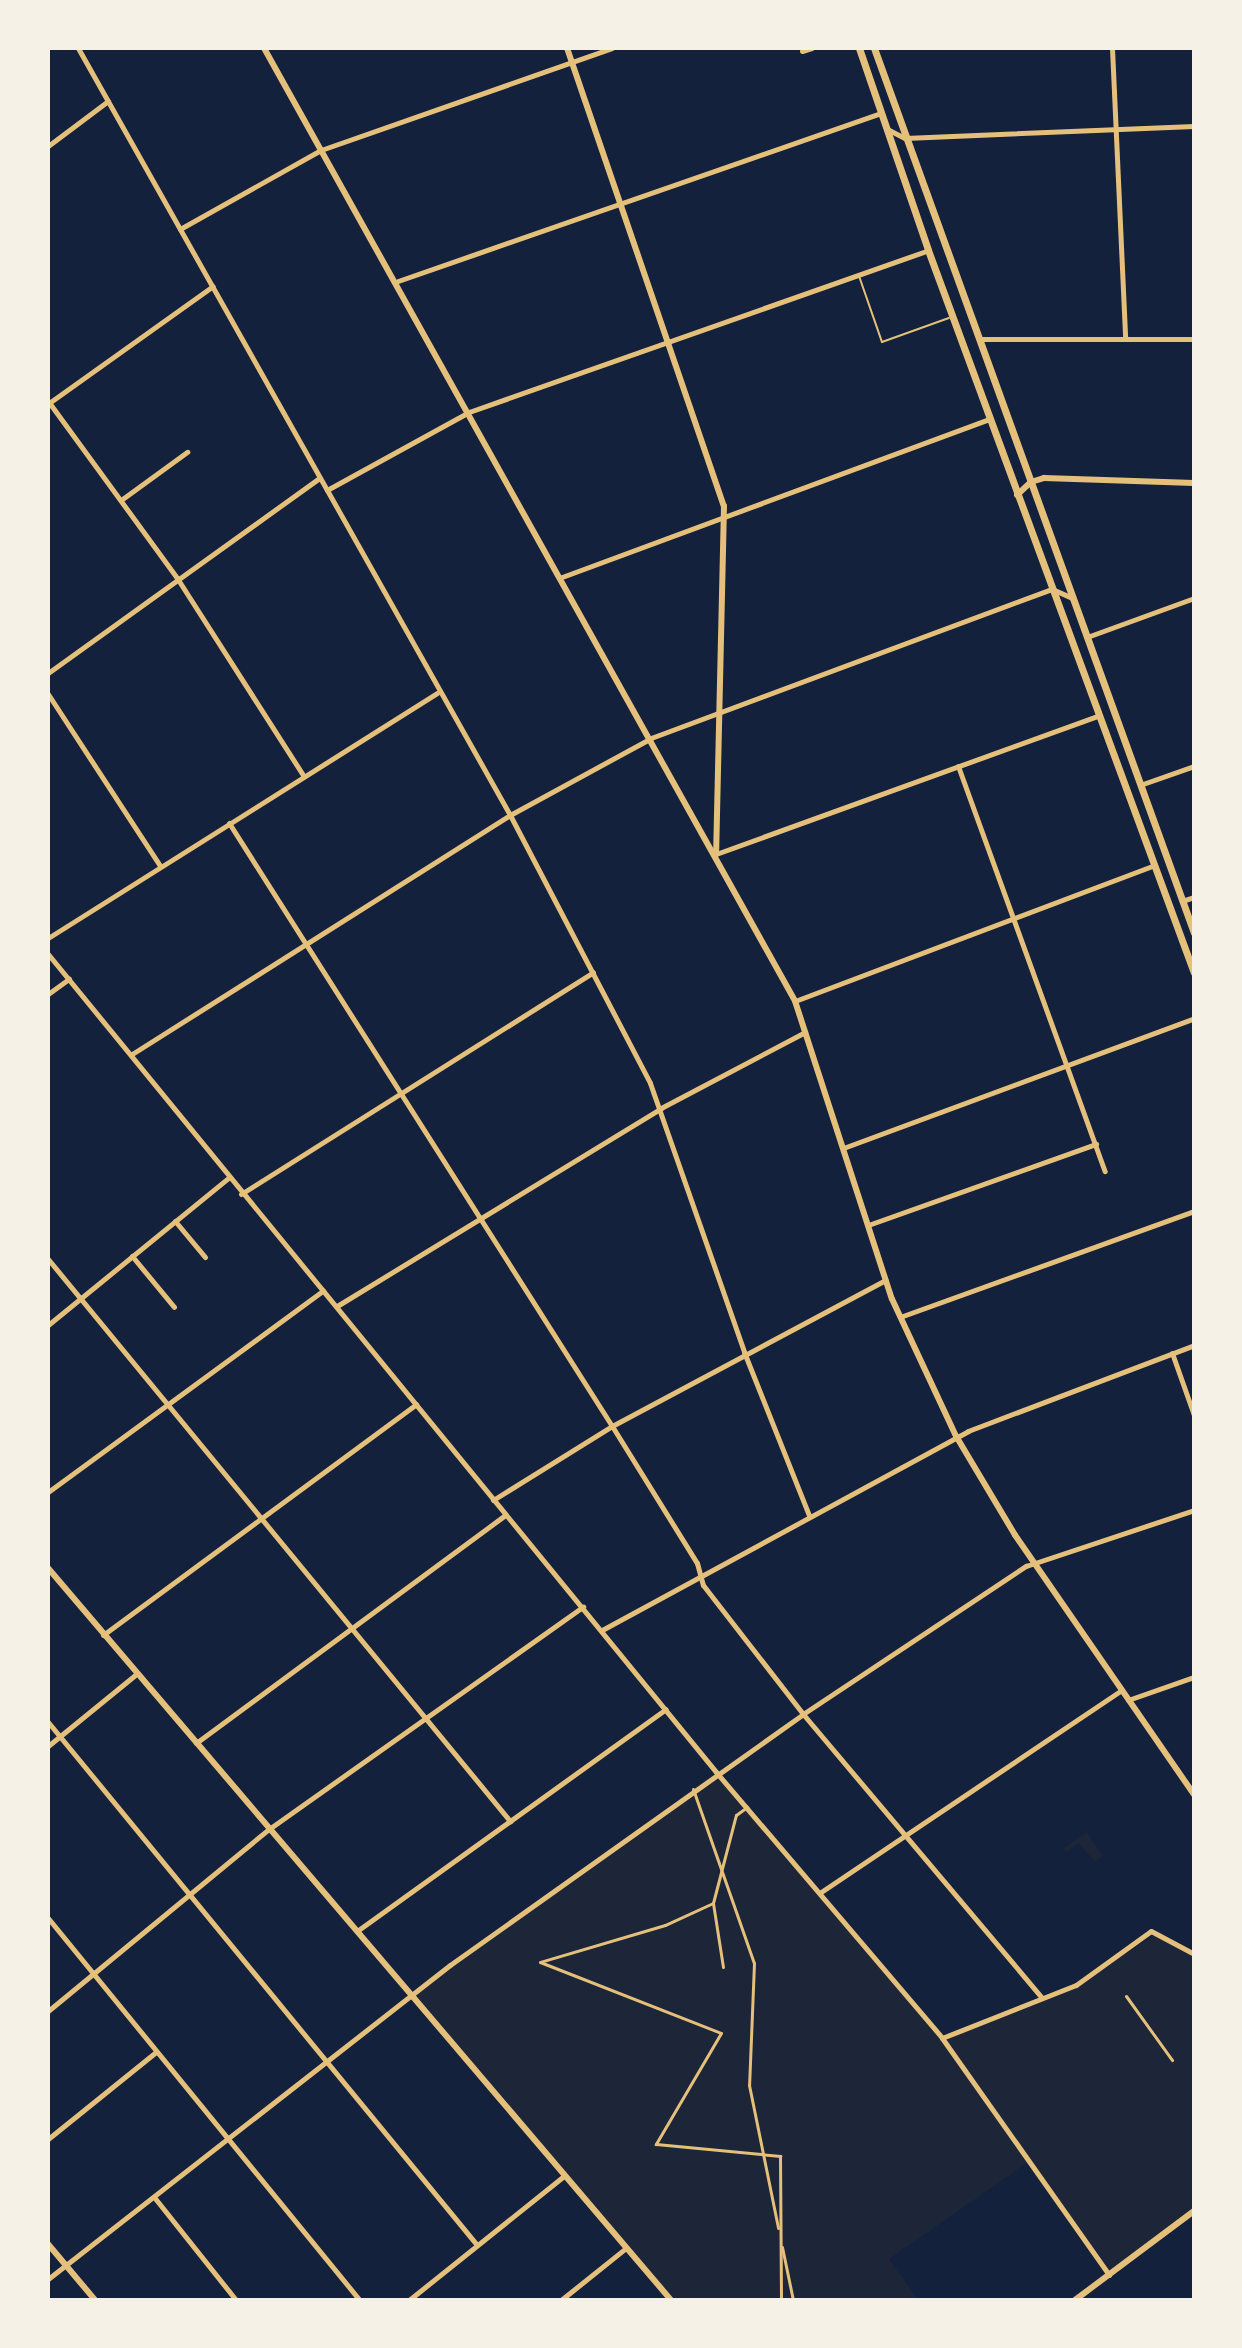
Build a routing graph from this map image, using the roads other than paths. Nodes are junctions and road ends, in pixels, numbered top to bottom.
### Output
1 (78, 48) edge
2 (264, 48) edge
3 (567, 48) edge
4 (612, 48) edge
5 (812, 48) edge
6 (859, 48) edge
7 (874, 48) edge
8 (1112, 48) edge
9 (802, 51) dead end
10 (571, 62) junction
11 (108, 101) junction
12 (882, 112) junction
13 (1194, 126) edge
14 (888, 129) junction
15 (1116, 130) junction
16 (905, 138) junction
17 (48, 146) edge
18 (321, 150) junction
19 (620, 202) junction
20 (180, 229) junction
21 (928, 250) junction
22 (858, 275) junction
23 (398, 281) junction
24 (213, 286) junction
25 (953, 316) junction
26 (1125, 338) junction
27 (979, 339) junction
28 (1194, 339) edge
29 (669, 343) junction
30 (48, 402) edge
31 (469, 412) junction
32 (990, 419) junction
33 (187, 452) dead end
34 (319, 478) junction
35 (1031, 482) junction
36 (1194, 483) edge
37 (327, 490) junction
38 (1017, 495) junction
39 (121, 500) junction
40 (725, 515) junction
41 (562, 577) junction
42 (177, 578) junction
43 (1052, 589) junction
44 (1070, 597) junction
45 (1194, 598) edge
46 (1086, 637) junction
47 (48, 673) edge
48 (437, 693) junction
49 (48, 694) edge
50 (720, 712) junction
51 (1098, 716) junction
52 (651, 738) junction
53 (958, 766) junction
54 (1194, 766) edge
55 (303, 775) junction
56 (1139, 785) junction
57 (510, 815) junction
58 (229, 823) junction
59 (716, 854) junction
60 (1154, 865) junction
61 (160, 866) junction
62 (1194, 897) edge
63 (1181, 902) junction
64 (1013, 917) junction
65 (1194, 933) edge
66 (48, 938) edge
67 (308, 944) junction
68 (48, 954) edge
69 (593, 972) junction
70 (1194, 973) edge
71 (69, 979) junction
72 (48, 994) edge
73 (795, 1001) junction
74 (1194, 1018) edge
75 (807, 1031) junction
76 (132, 1054) junction
77 (1068, 1066) junction
78 (403, 1093) junction
79 (661, 1108) junction
80 (1096, 1144) junction
81 (846, 1147) junction
82 (1105, 1171) dead end
83 (228, 1178) junction
84 (241, 1194) junction
85 (1194, 1211) edge
86 (480, 1215) junction
87 (175, 1221) junction
88 (871, 1224) junction
89 (132, 1256) junction
90 (205, 1257) dead end
91 (48, 1259) edge
92 (886, 1280) junction
93 (323, 1291) junction
94 (80, 1299) junction
95 (337, 1306) junction
96 (174, 1307) dead end
97 (900, 1317) junction
98 (48, 1325) edge
99 (1194, 1345) edge
100 (744, 1352) junction
101 (1172, 1353) junction
102 (416, 1404) junction
103 (168, 1407) junction
104 (1194, 1415) edge
105 (612, 1426) junction
106 (956, 1436) junction
107 (48, 1492) edge
108 (493, 1500) junction
109 (1194, 1510) edge
110 (505, 1515) junction
111 (809, 1515) junction
112 (262, 1519) junction
113 (1036, 1565) junction
114 (48, 1568) edge
115 (700, 1574) junction
116 (583, 1607) junction
117 (351, 1626) junction
118 (602, 1630) junction
119 (102, 1635) junction
120 (135, 1675) junction
121 (1194, 1677) edge
122 (1120, 1691) junction
123 (1127, 1700) junction
124 (666, 1709) junction
125 (803, 1714) junction
126 (427, 1716) junction
127 (48, 1722) edge
128 (59, 1736) junction
129 (195, 1743) junction
130 (48, 1746) edge
131 (716, 1772) junction
132 (693, 1789) junction
133 (1194, 1794) edge
134 (747, 1807) junction
135 (510, 1821) junction
136 (269, 1829) junction
137 (906, 1834) junction
138 (723, 1866) junction
139 (821, 1892) junction
140 (190, 1894) junction
141 (713, 1903) junction
142 (48, 1918) edge
143 (357, 1931) junction
144 (1194, 1954) edge
145 (723, 1967) dead end
146 (94, 1973) junction
147 (411, 1996) junction
148 (1126, 1996) dead end
149 (1042, 1998) junction
150 (48, 2011) edge
151 (942, 2038) junction
152 (156, 2052) junction
153 (1172, 2060) dead end
154 (326, 2062) junction
155 (228, 2138) junction
156 (48, 2139) edge
157 (763, 2155) junction
158 (564, 2176) junction
159 (154, 2197) junction
160 (1194, 2211) edge
161 (780, 2237) junction
162 (48, 2244) edge
163 (477, 2245) junction
164 (626, 2248) junction
165 (67, 2268) junction
166 (1109, 2275) junction
167 (48, 2279) edge
168 (95, 2300) edge
169 (236, 2300) edge
170 (360, 2300) edge
171 (409, 2300) edge
172 (561, 2300) edge
173 (671, 2300) edge
174 (781, 2300) edge
175 (793, 2300) edge
176 (1075, 2300) edge

1 - 11 street
2 - 18 main road
3 - 10 main road
4 - 10 street
5 - 9 street
6 - 12 main road
7 - 16 main road
8 - 15 street
10 - 18 street
10 - 19 main road
11 - 17 street
11 - 20 street
12 - 14 main road
12 - 19 street
13 - 15 street
14 - 16 street
14 - 21 main road
15 - 16 street
15 - 26 street
16 - 27 main road
18 - 20 street
18 - 23 main road
19 - 23 street
19 - 29 main road
20 - 24 street
21 - 22 street
21 - 25 main road
22 - 25 lane
22 - 29 street
23 - 31 main road
24 - 30 street
24 - 34 street
25 - 32 main road
26 - 27 street
26 - 28 street
27 - 35 main road
29 - 31 street
29 - 40 main road
30 - 39 street
31 - 37 street
31 - 41 main road
32 - 38 main road
32 - 40 street
33 - 39 street
34 - 37 street
34 - 42 street
35 - 36 main road
35 - 38 main road
35 - 44 main road
37 - 48 street
38 - 43 main road
39 - 42 street
40 - 41 street
40 - 50 main road
41 - 52 main road
42 - 47 street
42 - 55 street
43 - 44 street
43 - 50 street
43 - 51 main road
44 - 46 main road
45 - 46 street
46 - 56 main road
48 - 55 street
48 - 57 street
49 - 61 street
50 - 52 street
50 - 59 main road
51 - 53 street
51 - 60 main road
52 - 57 street
52 - 59 main road
53 - 59 street
53 - 64 street
54 - 56 street
55 - 58 street
56 - 63 main road
57 - 67 street
57 - 69 street
58 - 61 street
58 - 67 street
59 - 73 main road
60 - 64 street
60 - 70 main road
61 - 66 street
62 - 63 street
63 - 65 main road
64 - 73 street
64 - 77 street
67 - 76 street
67 - 78 street
68 - 71 street
69 - 78 street
69 - 79 street
71 - 72 street
71 - 76 street
73 - 75 main road
74 - 77 street
75 - 79 street
75 - 81 main road
76 - 83 street
77 - 80 street
77 - 81 street
78 - 84 street
78 - 86 street
79 - 86 street
79 - 100 street
80 - 82 street
80 - 88 street
81 - 88 main road
83 - 84 street
83 - 87 street
84 - 93 street
85 - 97 street
86 - 95 street
86 - 105 street
87 - 89 street
87 - 90 street
88 - 92 main road
89 - 94 street
89 - 96 street
91 - 94 street
92 - 97 main road
92 - 100 street
93 - 95 street
93 - 103 street
94 - 98 street
94 - 103 street
95 - 102 street
97 - 106 main road
99 - 101 street
100 - 105 street
100 - 111 street
101 - 104 street
101 - 106 street
102 - 108 street
102 - 112 street
103 - 107 street
103 - 112 street
105 - 108 street
105 - 115 street
106 - 111 street
106 - 113 main road
108 - 110 street
109 - 113 street
110 - 116 street
110 - 117 street
111 - 115 street
112 - 117 street
112 - 119 street
113 - 122 main road
113 - 125 street
114 - 119 main road
115 - 118 street
115 - 125 street
116 - 118 street
116 - 126 street
117 - 126 street
117 - 129 street
118 - 124 street
119 - 120 main road
120 - 128 street
120 - 129 main road
121 - 123 street
122 - 123 main road
122 - 137 street
123 - 133 main road
124 - 131 street
124 - 135 street
125 - 131 street
125 - 137 street
126 - 135 street
126 - 136 street
127 - 128 street
128 - 130 street
128 - 140 street
129 - 136 main road
131 - 132 street
131 - 134 street
132 - 138 street
132 - 147 street
134 - 138 street
134 - 139 street
135 - 143 street
136 - 140 street
136 - 143 main road
137 - 139 street
137 - 149 street
138 - 141 street
138 - 157 street
139 - 151 street
140 - 146 street
140 - 154 street
141 - 145 street
141 - 157 street
142 - 146 street
143 - 147 main road
144 - 149 street
146 - 150 street
146 - 152 street
147 - 154 street
147 - 158 main road
148 - 153 street
149 - 151 street
151 - 166 street
152 - 155 street
152 - 156 street
154 - 155 street
154 - 163 street
155 - 159 street
155 - 170 street
157 - 161 street
157 - 161 street
158 - 163 street
158 - 164 main road
159 - 165 street
159 - 169 street
160 - 166 main road
161 - 174 street
161 - 175 street
162 - 165 main road
163 - 171 street
164 - 172 street
164 - 173 main road
165 - 167 street
165 - 168 main road
166 - 176 main road

